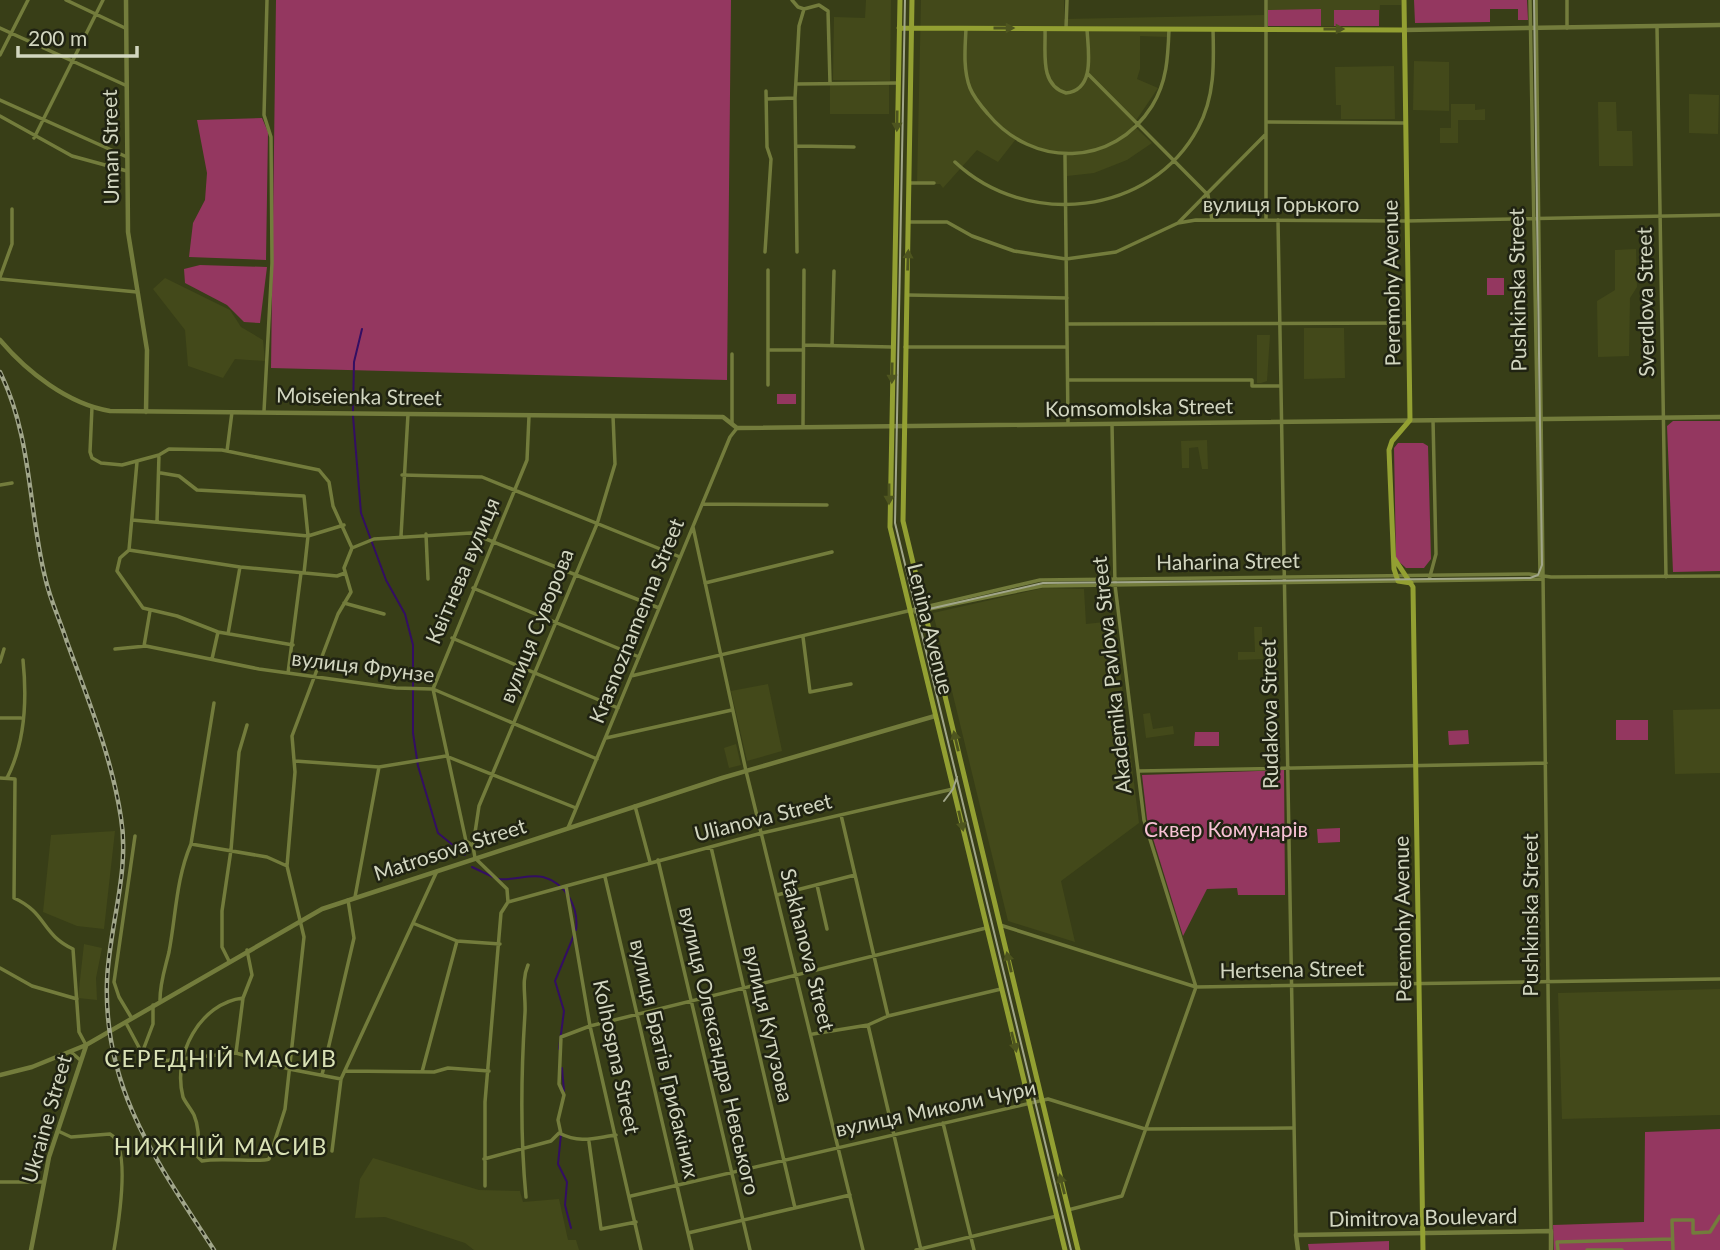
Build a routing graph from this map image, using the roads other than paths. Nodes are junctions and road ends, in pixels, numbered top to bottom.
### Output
1 (28, 0) edge
2 (66, 0) edge
3 (103, 0) edge
4 (126, 0) edge
5 (267, 0) edge
6 (792, 0) edge
7 (900, 0) edge
8 (912, 0) edge
9 (1066, 0) edge
10 (1266, 0) edge
11 (1404, 0) edge
12 (1530, 0) edge
13 (1536, 0) edge
14 (1567, 0) edge
15 (804, 9) junction
16 (96, 13) junction
17 (1720, 25) edge
18 (912, 27) junction
19 (1657, 27) junction
20 (0, 28) edge
21 (125, 28) junction
22 (900, 28) junction
23 (966, 28) junction
24 (1567, 28) junction
25 (1045, 29) junction
26 (1066, 29) junction
27 (1087, 29) junction
28 (1169, 29) junction
29 (1213, 29) junction
30 (1266, 29) junction
31 (1533, 29) junction
32 (1404, 30) junction
33 (11, 33) junction
34 (0, 55) edge
35 (74, 62) junction
36 (1088, 74) junction
37 (796, 83) junction
38 (830, 83) junction
39 (898, 83) junction
40 (125, 85) junction
41 (766, 92) dead end
42 (795, 98) junction
43 (766, 99) junction
44 (0, 100) edge
45 (0, 116) edge
46 (43, 120) junction
47 (1266, 122) junction
48 (1405, 123) junction
49 (1137, 124) junction
50 (1266, 134) junction
51 (34, 138) junction
52 (797, 146) junction
53 (854, 146) dead end
54 (1065, 155) junction
55 (127, 157) junction
56 (1174, 160) junction
57 (955, 162) dead end
58 (127, 171) junction
59 (909, 183) junction
60 (934, 183) dead end
61 (1208, 195) junction
62 (1066, 206) junction
63 (12, 209) dead end
64 (1660, 215) junction
65 (1720, 215) edge
66 (1532, 217) junction
67 (1538, 218) junction
68 (1266, 219) junction
69 (1213, 220) junction
70 (1278, 220) junction
71 (1406, 221) junction
72 (909, 222) junction
73 (1178, 223) junction
74 (765, 252) dead end
75 (797, 252) dead end
76 (1066, 259) junction
77 (768, 270) dead end
78 (804, 270) dead end
79 (834, 271) dead end
80 (0, 278) edge
81 (137, 292) junction
82 (906, 295) junction
83 (1067, 298) junction
84 (1408, 323) junction
85 (1067, 324) junction
86 (1280, 324) junction
87 (0, 340) edge
88 (832, 346) junction
89 (892, 346) junction
90 (905, 347) junction
91 (1067, 347) junction
92 (804, 348) junction
93 (768, 350) junction
94 (732, 354) dead end
95 (1068, 380) junction
96 (768, 385) dead end
97 (1281, 386) junction
98 (92, 407) junction
99 (232, 411) junction
100 (264, 411) junction
101 (146, 412) junction
102 (408, 414) junction
103 (529, 416) junction
104 (613, 416) junction
105 (1720, 417) edge
106 (1663, 418) junction
107 (1410, 420) junction
108 (1433, 420) junction
109 (1539, 420) junction
110 (1282, 422) junction
111 (732, 423) junction
112 (1068, 424) junction
113 (1112, 424) junction
114 (803, 425) junction
115 (891, 426) junction
116 (903, 426) junction
117 (737, 428) junction
118 (732, 433) junction
119 (227, 451) junction
120 (159, 455) junction
121 (137, 461) junction
122 (161, 473) junction
123 (402, 475) junction
124 (12, 483) dead end
125 (0, 485) edge
126 (514, 490) junction
127 (702, 504) junction
128 (827, 505) dead end
129 (132, 520) junction
130 (157, 521) junction
131 (597, 524) junction
132 (344, 525) junction
133 (693, 527) junction
134 (426, 534) junction
135 (308, 536) junction
136 (401, 536) junction
137 (492, 540) junction
138 (687, 541) junction
139 (696, 544) junction
140 (352, 548) junction
141 (129, 550) junction
142 (832, 551) dead end
143 (680, 557) junction
144 (1394, 558) junction
145 (1538, 563) junction
146 (240, 567) junction
147 (302, 573) junction
148 (345, 573) junction
149 (575, 573) junction
150 (1529, 574) junction
151 (1666, 576) junction
152 (1720, 576) edge
153 (1283, 577) junction
154 (1542, 577) junction
155 (1397, 578) junction
156 (1431, 578) junction
157 (428, 579) dead end
158 (1115, 579) junction
159 (1410, 581) junction
160 (705, 583) junction
161 (1283, 583) junction
162 (1115, 585) junction
163 (473, 588) junction
164 (344, 603) junction
165 (924, 607) junction
166 (659, 608) junction
167 (150, 611) junction
168 (909, 612) junction
169 (384, 614) dead end
170 (556, 621) junction
171 (218, 632) junction
172 (228, 634) junction
173 (803, 637) junction
174 (452, 638) junction
175 (292, 645) junction
176 (144, 646) junction
177 (4, 649) dead end
178 (115, 649) dead end
179 (639, 657) junction
180 (720, 657) junction
181 (212, 659) junction
182 (23, 660) dead end
183 (0, 662) edge
184 (288, 673) junction
185 (535, 673) junction
186 (631, 676) junction
187 (314, 677) junction
188 (851, 684) dead end
189 (433, 689) junction
190 (214, 703) dead end
191 (618, 708) junction
192 (732, 710) junction
193 (935, 716) junction
194 (0, 718) edge
195 (21, 718) junction
196 (513, 724) junction
197 (247, 725) dead end
198 (606, 738) junction
199 (446, 756) junction
200 (597, 758) junction
201 (295, 761) junction
202 (1546, 763) junction
203 (1416, 766) junction
204 (379, 767) junction
205 (1287, 767) junction
206 (746, 771) junction
207 (1138, 771) junction
208 (493, 773) junction
209 (0, 778) edge
210 (7, 778) junction
211 (953, 789) junction
212 (635, 806) junction
213 (576, 808) junction
214 (841, 816) junction
215 (568, 828) junction
216 (762, 833) junction
217 (135, 836) dead end
218 (191, 844) junction
219 (473, 846) junction
220 (711, 847) junction
221 (231, 850) junction
222 (475, 858) junction
223 (658, 860) junction
224 (650, 862) junction
225 (287, 866) junction
226 (437, 870) junction
227 (855, 875) junction
228 (605, 876) junction
229 (817, 885) junction
230 (566, 886) junction
231 (777, 895) junction
232 (355, 897) junction
233 (348, 900) junction
234 (508, 902) junction
235 (299, 919) junction
236 (415, 923) junction
237 (1000, 925) junction
238 (986, 928) junction
239 (827, 929) dead end
240 (457, 941) junction
241 (501, 944) junction
242 (247, 950) junction
243 (874, 956) junction
244 (229, 961) junction
245 (528, 965) dead end
246 (0, 968) edge
247 (797, 976) junction
248 (1720, 979) edge
249 (1548, 983) junction
250 (1289, 984) junction
251 (1420, 984) junction
252 (1196, 987) junction
253 (744, 989) junction
254 (1001, 989) junction
255 (243, 998) junction
256 (77, 999) junction
257 (160, 1000) junction
258 (691, 1001) junction
259 (152, 1004) junction
260 (639, 1014) junction
261 (888, 1016) junction
262 (131, 1017) junction
263 (124, 1021) junction
264 (868, 1025) junction
265 (590, 1026) junction
266 (812, 1034) junction
267 (86, 1045) junction
268 (71, 1052) junction
269 (142, 1053) junction
270 (236, 1053) junction
271 (183, 1058) junction
272 (79, 1059) junction
273 (289, 1069) junction
274 (345, 1071) junction
275 (489, 1071) junction
276 (422, 1072) junction
277 (0, 1075) edge
278 (321, 1075) junction
279 (341, 1079) junction
280 (1042, 1100) junction
281 (1028, 1104) junction
282 (943, 1123) junction
283 (1292, 1128) junction
284 (1145, 1129) junction
285 (58, 1131) junction
286 (561, 1134) junction
287 (617, 1135) junction
288 (893, 1135) junction
289 (589, 1142) junction
290 (839, 1146) junction
291 (522, 1150) junction
292 (332, 1151) dead end
293 (484, 1159) junction
294 (783, 1160) junction
295 (731, 1172) junction
296 (0, 1182) edge
297 (44, 1182) junction
298 (485, 1186) dead end
299 (677, 1186) junction
300 (851, 1195) junction
301 (631, 1196) junction
302 (526, 1197) dead end
303 (795, 1208) junction
304 (1068, 1210) junction
305 (1057, 1216) junction
306 (1720, 1216) edge
307 (743, 1220) junction
308 (636, 1222) junction
309 (1551, 1231) junction
310 (688, 1233) junction
311 (1423, 1233) junction
312 (970, 1236) junction
313 (1296, 1236) junction
314 (1672, 1239) junction
315 (1622, 1241) junction
316 (31, 1250) edge
317 (114, 1250) edge
318 (642, 1250) edge
319 (692, 1250) edge
320 (750, 1250) edge
321 (863, 1250) edge
322 (919, 1250) edge
323 (974, 1250) edge
324 (1065, 1250) edge
325 (1078, 1250) edge
326 (1297, 1250) edge
327 (1423, 1250) edge
328 (1552, 1250) edge
329 (1558, 1250) edge
330 (1587, 1250) edge
331 (1622, 1250) edge
332 (1672, 1250) edge

1 - 33 street
2 - 16 street
3 - 16 street
4 - 21 street, Uman Street
5 - 100 street
6 - 15 street
7 - 22 main road, Lenina Avenue
8 - 18 main road, Lenina Avenue
9 - 26 street
10 - 30 street
11 - 32 main road, Peremohy Avenue
12 - 31 street, Pushkinska Street
13 - 31 street, Pushkinska Street
14 - 24 street
15 - 37 street
15 - 38 street
16 - 21 street
16 - 35 street
17 - 19 street
18 - 22 main road
18 - 23 main road
18 - 59 main road, Lenina Avenue
19 - 24 street
19 - 64 street, Sverdlova Street
20 - 33 street
21 - 40 street, Uman Street
22 - 39 main road, Lenina Avenue
23 -> 25 main road
23 - 54 street
24 - 31 street
25 - 26 main road
25 - 36 street
26 - 27 main road
27 - 28 main road
27 - 36 street
28 - 29 main road
28 - 49 street
29 - 30 main road
29 - 56 street
30 -> 32 main road
30 - 47 street
31 - 32 street
31 - 66 street, Pushkinska Street
31 - 67 street, Pushkinska Street
32 - 48 main road, Peremohy Avenue
33 - 34 street
33 - 35 street
35 - 40 street
35 - 46 street
36 - 49 street
37 - 38 street
37 - 42 street
38 - 39 street
39 -> 89 main road, Lenina Avenue
40 - 55 street, Uman Street
41 - 43 street
42 - 43 street
42 - 52 street
43 - 74 street
44 - 46 street
45 - 51 street
46 - 51 street
46 - 55 street
47 - 48 street
47 - 50 street
48 - 71 main road, Peremohy Avenue
49 - 54 street
49 - 56 street
50 - 61 street
50 - 68 street
51 - 58 street
52 - 53 street
52 - 75 street
54 - 62 street
55 - 58 street, Uman Street
56 - 61 street
56 - 62 street
57 - 62 street
58 - 81 street, Uman Street
59 - 60 street
59 - 72 main road, Lenina Avenue
61 - 69 street
61 - 73 street
62 - 76 street
63 - 80 street
64 - 65 street, вулиця Горького
64 - 67 street, вулиця Горького
64 - 106 street, Sverdlova Street
66 - 67 street, вулиця Горького
66 - 71 street, вулиця Горького
66 - 109 street, Pushkinska Street
67 - 109 street, Pushkinska Street
68 - 69 street, вулиця Горького
68 - 70 street, вулиця Горького
69 - 73 street, вулиця Горького
70 - 71 street, вулиця Горького
70 - 86 street, Rudakova Street
71 - 84 main road, Peremohy Avenue
72 - 76 street
82 -> 72 main road, Lenina Avenue
73 - 76 street
76 - 83 street
77 - 93 street
78 - 92 street
79 - 88 street
80 - 81 street
81 - 101 street, Uman Street
82 - 83 street
82 - 90 main road, Lenina Avenue
83 - 85 street
84 - 86 street
84 - 107 main road, Peremohy Avenue
85 - 86 street
85 - 91 street
86 - 97 street, Rudakova Street
87 - 98 street, Moiseienka Street
88 - 89 street
88 - 92 street
89 -> 115 main road, Lenina Avenue
90 - 91 street
90 - 116 main road, Lenina Avenue
91 - 95 street
92 - 93 street
92 - 114 street
93 - 96 street
94 - 111 street
95 - 97 street
95 - 112 street
97 - 110 street, Rudakova Street
98 - 101 street, Moiseienka Street
98 - 121 street
99 - 100 street, Moiseienka Street
99 - 101 street, Moiseienka Street
99 - 119 street
100 - 102 street, Moiseienka Street
102 - 103 street, Moiseienka Street
102 - 123 street
103 - 104 street, Moiseienka Street
103 - 126 street, Квітнева вулиця
104 - 111 street, Moiseienka Street
104 - 131 street, вулиця Суворова
105 - 106 street, Komsomolska Street
106 - 109 street, Komsomolska Street
106 - 151 street, Sverdlova Street
107 - 108 street, Komsomolska Street
107 - 110 street, Komsomolska Street
107 - 144 main road
108 - 109 street, Komsomolska Street
108 - 156 street
109 - 145 street, Pushkinska Street
109 - 154 street, Pushkinska Street
110 - 113 street, Komsomolska Street
110 - 153 street, Rudakova Street
111 - 117 street
111 - 118 street
112 - 113 street, Komsomolska Street
112 - 116 street, Komsomolska Street
113 - 158 street, Akademika Pavlova Street
114 - 115 street, Komsomolska Street
114 - 117 street, Komsomolska Street
115 - 116 street, Komsomolska Street
115 -> 168 main road, Lenina Avenue
116 - 165 main road, Lenina Avenue
117 - 118 street, Krasnoznamenna Street
118 - 127 street, Krasnoznamenna Street
119 - 120 street
119 - 132 street
120 - 121 street
120 - 122 street
121 - 129 street
122 - 130 street
122 - 135 street
123 - 126 street
123 - 136 street
124 - 125 street
126 - 131 street
126 - 137 street, Квітнева вулиця
127 - 128 street
127 - 133 street, Krasnoznamenna Street
129 - 130 street
129 - 141 street
130 - 135 street
131 - 143 street
131 - 149 street, вулиця Суворова
132 - 135 street
132 - 140 street
133 - 138 street, Krasnoznamenna Street
133 - 139 street, Stakhanova Street
134 - 136 street
134 - 137 street
134 - 157 street
135 - 147 street
136 - 140 street
137 - 149 street
137 - 163 street, Квітнева вулиця
138 - 139 street
138 - 143 street, Krasnoznamenna Street
139 - 160 street, Stakhanova Street
140 - 148 street
141 - 146 street
141 - 167 street
142 - 160 street
143 - 166 street, Krasnoznamenna Street
144 - 155 main road
144 - 159 main road
145 - 150 street
145 - 154 street, Pushkinska Street
146 - 147 street
146 - 172 street
147 - 148 street
147 - 175 street
148 - 164 street
149 - 166 street
149 - 170 street, вулиця Суворова
150 - 154 street, Haharina Street
150 - 156 street, Haharina Street
151 - 152 street, Haharina Street
151 - 154 street, Haharina Street
153 - 155 street, Haharina Street
153 - 158 street, Haharina Street
153 - 161 street, Rudakova Street
154 - 156 street, Haharina Street
154 - 202 street, Pushkinska Street
155 - 159 main road, Haharina Street
155 - 161 street, Haharina Street
156 - 159 street, Haharina Street
158 - 162 street, Akademika Pavlova Street
158 - 165 street, Haharina Street
159 - 203 main road, Peremohy Avenue
160 - 180 street, Stakhanova Street
161 - 162 street, Haharina Street
161 - 205 street, Rudakova Street
162 - 165 street, Haharina Street
162 - 207 street, Akademika Pavlova Street
163 - 170 street
163 - 174 street, Квітнева вулиця
164 - 169 street
164 - 187 street
165 - 168 street, Haharina Street
237 -> 165 main road, Lenina Avenue
166 - 179 street, Krasnoznamenna Street
167 - 171 street
167 - 176 street
168 - 173 street, Haharina Street
168 - 193 main road, Lenina Avenue
170 - 179 street
170 - 185 street, вулиця Суворова
171 - 172 street
171 - 181 street
172 - 175 street
173 - 180 street, Haharina Street
173 - 188 street
174 - 185 street
174 - 189 street, Квітнева вулиця
175 - 184 street
176 - 178 street, вулиця Фрунзе
176 - 181 street, вулиця Фрунзе
177 - 183 street
179 - 186 street, Krasnoznamenna Street
180 - 186 street, Haharina Street
180 - 192 street, Stakhanova Street
181 - 184 street, вулиця Фрунзе
182 - 195 street
184 - 187 street, вулиця Фрунзе
185 - 191 street
185 - 196 street, вулиця Суворова
186 - 191 street, Krasnoznamenna Street
187 - 189 street, вулиця Фрунзе
187 - 201 street
189 - 196 street, вулиця Фрунзе
189 - 199 street
190 - 218 street
191 - 198 street, Krasnoznamenna Street
192 - 198 street
192 - 206 street, Stakhanova Street
193 - 206 street, Matrosova Street
193 - 211 main road, Lenina Avenue
194 - 195 street
195 - 210 street
196 - 200 street, вулиця Фрунзе
196 - 208 street, вулиця Суворова
197 - 221 street
198 - 200 street, Krasnoznamenna Street
199 - 204 street
199 - 208 street
199 - 219 street
200 - 213 street, Krasnoznamenna Street
201 - 204 street
201 - 225 street
202 - 203 street
202 - 249 street, Pushkinska Street
203 - 205 street
203 - 251 main road, Peremohy Avenue
204 - 232 street
205 - 207 street
205 - 250 street, Rudakova Street
206 - 212 street, Matrosova Street
206 - 216 street, Stakhanova Street
207 - 252 street, Akademika Pavlova Street
208 - 213 street
208 - 219 street, вулиця Суворова
209 - 210 street
210 - 256 street, Ukraine Street
211 - 214 street, Ulianova Street
211 -> 238 main road, Lenina Avenue
212 - 215 street, Matrosova Street
212 - 224 street
213 - 215 street, Krasnoznamenna Street
214 - 216 street, Ulianova Street
214 - 227 street
215 - 222 street, Matrosova Street
216 - 220 street, Ulianova Street
216 - 231 street, Stakhanova Street
217 - 262 street
218 - 221 street
218 - 257 street
219 - 222 street
220 - 223 street, Ulianova Street
220 - 253 street, вулиця Кутузова
221 - 225 street
221 - 244 street
222 - 226 street, Matrosova Street
222 - 234 street
223 - 224 street, Ulianova Street
223 - 258 street, вулиця Олександра Невського
224 - 228 street, Ulianova Street
225 - 235 street
226 - 232 street, Matrosova Street
226 - 236 street
227 - 229 street
227 - 243 street
228 - 230 street, Ulianova Street
228 - 260 street, вулиця Братів Грибакіних
229 - 231 street
229 - 239 street
230 - 234 street
230 - 265 street, Kolhospna Street
231 - 247 street, Stakhanova Street
232 - 233 street, Matrosova Street
233 - 235 street, Matrosova Street
233 - 278 street
234 - 241 street
235 - 242 street, Matrosova Street
235 - 273 street
236 - 240 street
236 - 274 street
237 - 238 main road
237 - 252 street, Hertsena Street
280 -> 237 main road, Lenina Avenue
238 - 243 street
238 - 254 main road, Lenina Avenue
240 - 241 street
240 - 276 street
241 - 275 street
242 - 244 street, Matrosova Street
242 - 255 street
243 - 247 street
243 - 261 street
244 - 257 street, Matrosova Street
245 - 291 street
246 - 256 street
247 - 253 street
247 - 266 street, Stakhanova Street
248 - 249 street, Hertsena Street
249 - 251 street, Hertsena Street
249 - 309 street, Pushkinska Street
250 - 251 street, Hertsena Street
250 - 252 street, Hertsena Street
250 - 283 street, Rudakova Street
251 - 311 main road, Peremohy Avenue
252 - 284 street
253 - 258 street
253 - 294 street, вулиця Кутузова
254 - 261 street
254 -> 281 main road, Lenina Avenue
255 - 270 street
255 - 271 street
256 - 267 street, Ukraine Street
257 - 259 street, Matrosova Street
258 - 260 street
258 - 295 street, вулиця Олександра Невського
259 - 262 street, Matrosova Street
259 - 269 street
260 - 265 street
260 - 299 street, вулиця Братів Грибакіних
261 - 264 street
262 - 263 street, Matrosova Street
263 - 267 street, Matrosova Street
263 - 269 street
264 - 266 street
264 - 288 street
265 - 286 street
265 - 287 street, Kolhospna Street
266 - 290 street, Stakhanova Street
267 - 268 street, Matrosova Street
267 - 272 street, Ukraine Street
268 - 272 street
268 - 277 street, Matrosova Street
269 - 271 street
270 - 271 street
270 - 273 street
271 - 273 street
272 - 285 street, Ukraine Street
273 - 278 street
274 - 276 street
274 - 279 street
275 - 276 street
275 - 293 street
278 - 279 street
279 - 292 street
280 - 281 street, вулиця Миколи Чури
280 - 284 street, вулиця Миколи Чури
304 -> 280 main road, Lenina Avenue
281 - 282 street, вулиця Миколи Чури
281 - 305 main road, Lenina Avenue
282 - 288 street, вулиця Миколи Чури
282 - 312 street
283 - 284 street, вулиця Миколи Чури
283 - 313 street, Rudakova Street
284 - 304 street
285 - 297 street, Ukraine Street
285 - 317 street
286 - 289 street
286 - 291 street
287 - 289 street
287 - 301 street, Kolhospna Street
288 - 290 street, вулиця Миколи Чури
288 - 322 street
289 - 308 street
290 - 294 street, вулиця Миколи Чури
290 - 300 street, Stakhanova Street
291 - 293 street
291 - 302 street
293 - 298 street
294 - 295 street, вулиця Миколи Чури
294 - 303 street, вулиця Кутузова
295 - 299 street, вулиця Миколи Чури
295 - 307 street, вулиця Олександра Невського
296 - 297 street
297 - 316 street, Ukraine Street
299 - 301 street, вулиця Миколи Чури
299 - 310 street, вулиця Братів Грибакіних
300 - 303 street
300 - 321 street, Stakhanova Street
301 - 308 street, Kolhospna Street
303 - 307 street
304 - 325 main road, Lenina Avenue
305 - 312 street
305 - 324 main road, Lenina Avenue
306 - 314 street
307 - 310 street
307 - 320 street, вулиця Олександра Невського
308 - 318 street, Kolhospna Street
309 - 311 street, Dimitrova Boulevard
309 - 328 street, Pushkinska Street
310 - 319 street, вулиця Братів Грибакіних
311 - 313 street, Dimitrova Boulevard
311 - 327 main road, Peremohy Avenue
312 - 322 street
312 - 323 street
313 - 326 street, Rudakova Street
314 - 315 street
314 - 332 street
315 - 329 street
315 - 331 street
330 - 331 street

